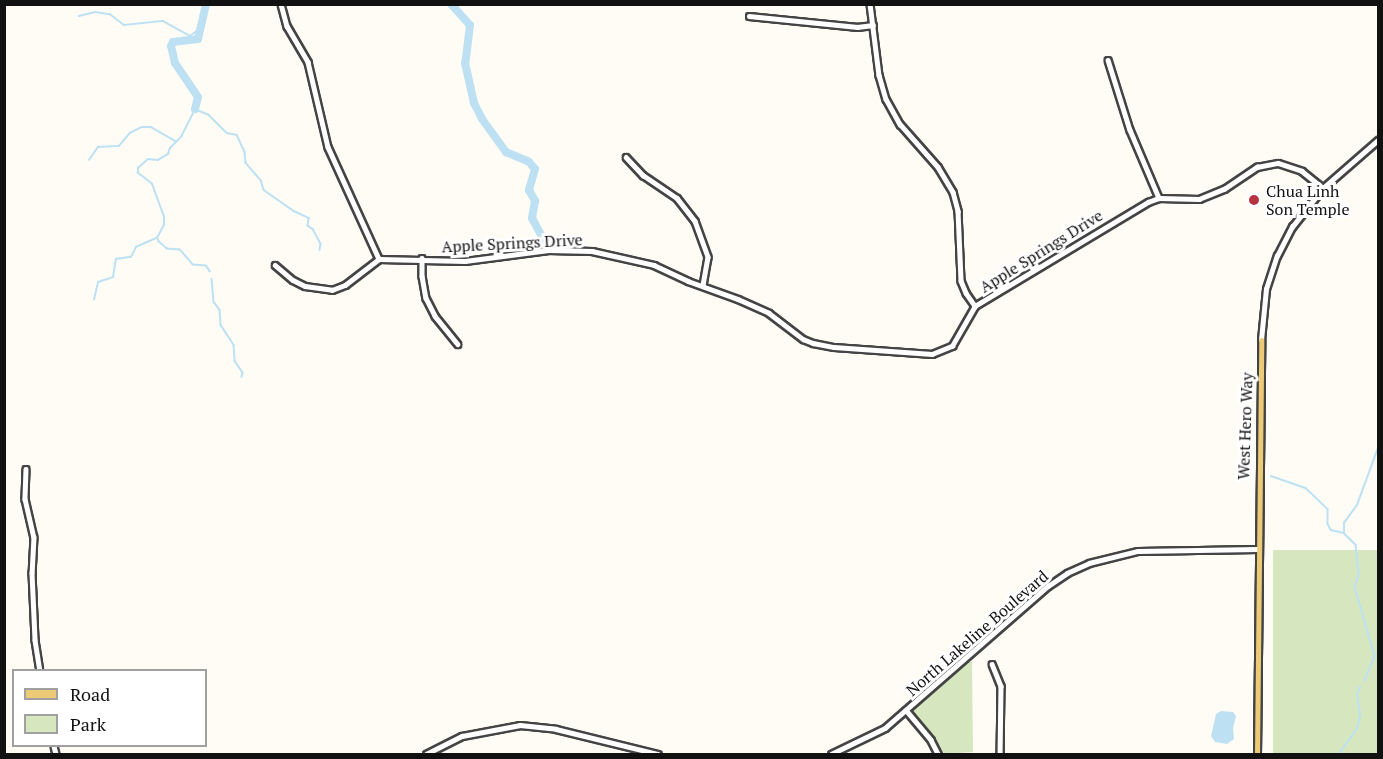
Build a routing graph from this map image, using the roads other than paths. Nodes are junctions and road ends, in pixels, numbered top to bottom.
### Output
1 (281, 4) edge
2 (870, 4) edge
3 (749, 16) dead end
4 (873, 25) junction
5 (1108, 60) dead end
6 (1378, 140) edge
7 (626, 157) dead end
8 (1323, 188) junction
9 (1159, 198) junction
10 (422, 258) junction
11 (379, 259) junction
12 (275, 265) dead end
13 (703, 286) junction
14 (975, 306) junction
15 (1261, 340) joint
16 (458, 344) dead end
17 (26, 470) dead end
18 (1257, 549) junction
19 (992, 664) dead end
20 (40, 669) edge
21 (906, 710) junction
22 (426, 754) edge
23 (656, 754) edge
24 (831, 754) edge
25 (938, 754) edge
26 (1000, 754) edge
27 (1257, 754) edge

1 - 11 street
2 - 4 street
3 - 4 street
4 - 14 street
5 - 9 street
6 - 8 street, West Hero Way
7 - 13 street
8 - 9 street, Apple Springs Drive
8 - 15 street, West Hero Way
9 - 14 street, Apple Springs Drive
10 - 11 street, Apple Springs Drive
10 - 13 street, Apple Springs Drive
10 - 16 street
11 - 12 street
13 - 14 street, Apple Springs Drive
15 - 18 main road, West Hero Way
17 - 20 street
18 - 21 street, North Lakeline Boulevard
18 - 27 main road, West Hero Way
19 - 26 street
21 - 24 street, North Lakeline Boulevard
21 - 25 street
22 - 23 street

